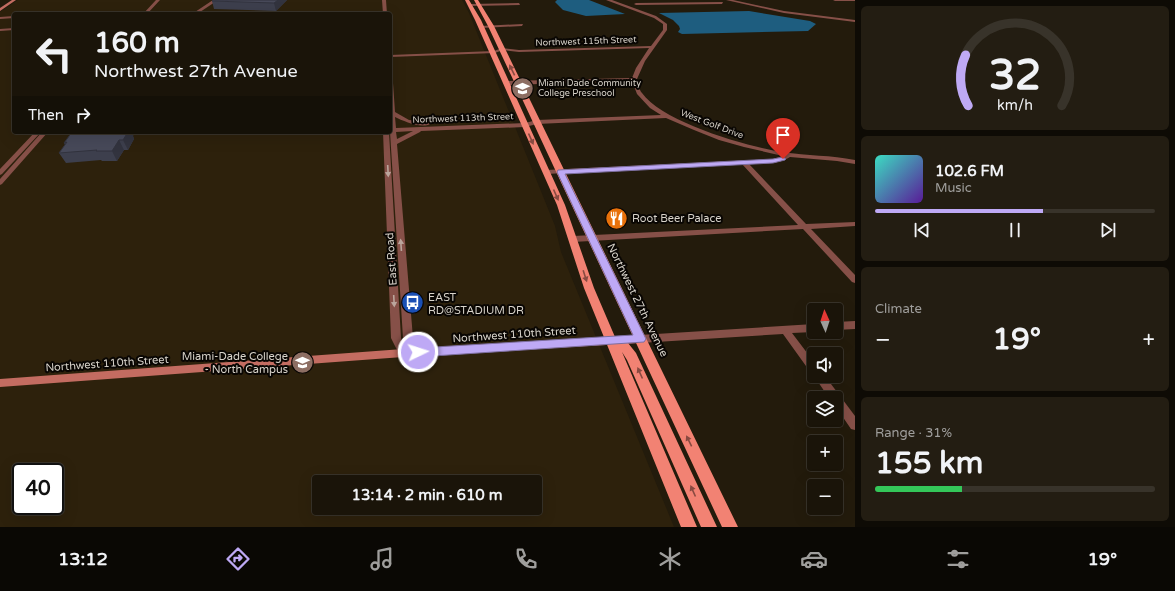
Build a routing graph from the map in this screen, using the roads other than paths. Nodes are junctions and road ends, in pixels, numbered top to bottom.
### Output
1 (8, 0) edge
2 (14, 0) edge
3 (158, 0) edge
4 (163, 0) edge
5 (211, 0) edge
6 (216, 0) edge
7 (380, 0) edge
8 (384, 0) edge
9 (467, 0) edge
10 (608, 0) edge
11 (640, 0) edge
12 (693, 0) edge
13 (728, 0) edge
14 (739, 0) edge
15 (835, 0) edge
16 (855, 0) edge
17 (478, 2) edge
18 (697, 3) junction
19 (722, 3) dead end
20 (519, 4) dead end
21 (636, 4) dead end
22 (645, 4) junction
23 (0, 5) edge
24 (470, 5) junction
25 (0, 10) edge
26 (147, 12) edge
27 (152, 12) edge
28 (191, 12) edge
29 (197, 12) edge
30 (380, 12) edge
31 (385, 12) edge
32 (0, 18) edge
33 (12, 18) edge
34 (855, 20) edge
35 (522, 25) dead end
36 (491, 26) junction
37 (481, 27) junction
38 (12, 29) edge
39 (0, 30) edge
40 (653, 47) junction
41 (492, 52) junction
42 (503, 52) junction
43 (392, 56) edge
44 (634, 79) junction
45 (506, 83) junction
46 (518, 83) junction
47 (392, 113) edge
48 (667, 116) junction
49 (524, 122) junction
50 (537, 122) junction
51 (428, 127) junction
52 (392, 129) edge
53 (36, 134) edge
54 (43, 134) edge
55 (391, 134) edge
56 (392, 134) edge
57 (394, 144) junction
58 (789, 155) junction
59 (743, 162) junction
60 (855, 162) edge
61 (546, 172) junction
62 (561, 172) junction
63 (0, 173) edge
64 (0, 183) edge
65 (855, 224) edge
66 (803, 226) junction
67 (592, 238) junction
68 (573, 239) junction
69 (855, 280) edge
70 (855, 325) edge
71 (843, 326) edge
72 (807, 328) edge
73 (784, 330) junction
74 (640, 339) junction
75 (610, 340) junction
76 (403, 353) junction
77 (807, 361) edge
78 (0, 383) edge
79 (843, 409) edge
80 (855, 425) edge
81 (689, 527) edge
82 (709, 527) edge
83 (730, 527) edge

1 - 23 street
2 - 25 street
3 - 26 street
4 - 27 street
5 - 28 street
6 - 29 street
7 - 30 street
8 - 31 street
9 - 24 main road
10 - 40 street
11 - 22 street
12 - 18 street
13 - 34 street
14 - 34 street
15 - 16 street
17 - 20 street
17 - 24 street
17 - 36 main road, Northwest 27th Avenue
18 - 19 street
18 - 22 street
21 - 22 street
24 - 37 main road
32 - 33 street
35 - 36 street
36 - 37 street
36 - 42 main road, Northwest 27th Avenue
37 - 41 main road
38 - 39 street
40 - 42 street, Northwest 115th Street
40 - 44 street
41 - 42 street, Northwest 115th Street
41 - 43 street, Northwest 115th Street
41 - 45 main road
46 -> 42 main road, Northwest 27th Avenue
44 - 46 street
44 - 48 street, West Golf Drive
45 - 46 street
45 - 49 main road
46 - 50 main road, Northwest 27th Avenue
47 - 51 street
48 - 50 street, Northwest 113th Street
48 - 58 street, West Golf Drive
49 - 50 street, Northwest 113th Street
49 - 51 street, Northwest 113th Street
49 -> 61 main road
50 - 62 main road, Northwest 27th Avenue
51 - 52 street, Northwest 113th Street
51 - 57 street
53 - 63 street
54 - 64 street
55 -> 76 street, East Road
56 - 57 street, East Road
76 -> 57 street, East Road
58 - 59 street
58 - 60 street, West Golf Drive
59 - 62 street
59 - 66 street
61 - 62 street
61 -> 68 main road
62 - 67 main road, Northwest 27th Avenue
65 - 66 street
66 - 67 street
66 - 69 street
67 - 68 street
67 - 74 main road, Northwest 27th Avenue
68 -> 75 main road
70 - 71 street
72 - 73 street, Northwest 110th Street
73 - 74 street, Northwest 110th Street
73 - 77 street
74 - 75 street, Northwest 110th Street
83 -> 74 main road, Northwest 27th Avenue
75 - 76 street, Northwest 110th Street
75 - 81 main road
82 -> 75 main road
76 - 78 street, Northwest 110th Street
79 - 80 street

